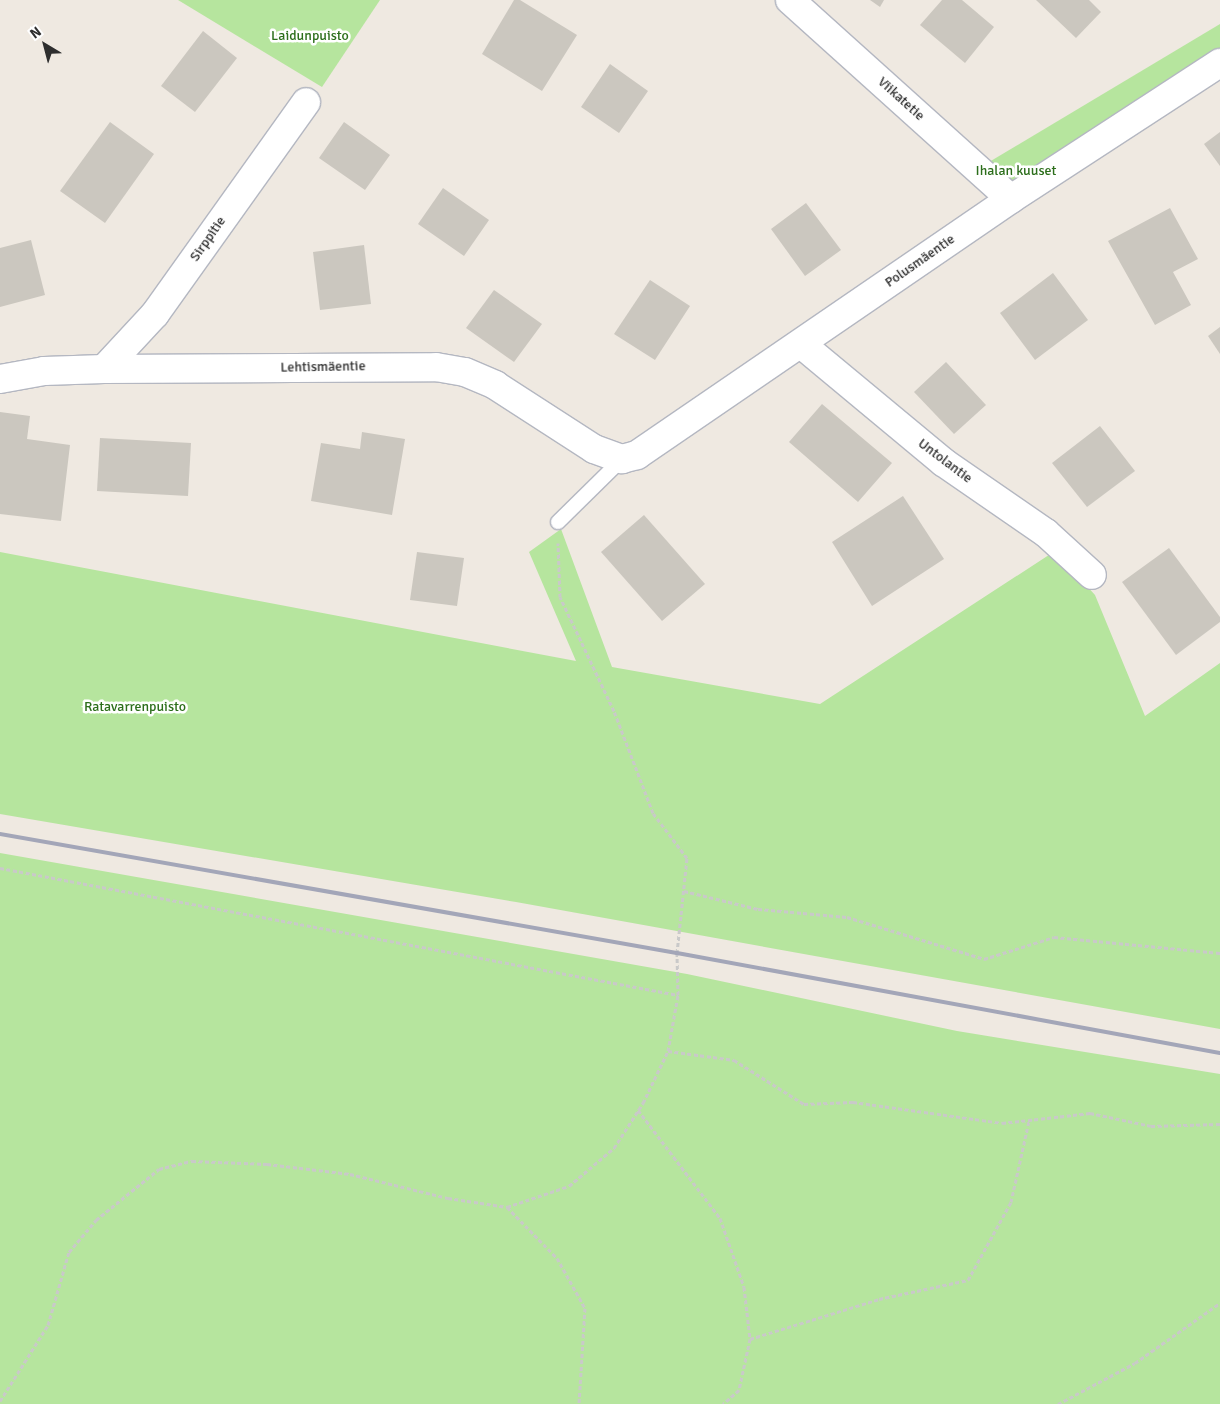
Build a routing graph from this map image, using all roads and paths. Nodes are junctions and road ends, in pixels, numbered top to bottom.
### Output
1 (790, 0) edge
2 (1220, 63) edge
3 (306, 102) dead end
4 (1011, 199) junction
5 (800, 344) junction
6 (104, 369) junction
7 (0, 379) edge
8 (622, 459) junction
9 (558, 522) joint
10 (1092, 575) dead end
11 (0, 868) edge
12 (684, 891) junction
13 (1220, 953) edge
14 (678, 995) junction
15 (668, 1051) junction
16 (638, 1110) junction
17 (1029, 1121) junction
18 (1220, 1124) edge
19 (507, 1207) junction
20 (1220, 1303) edge
21 (750, 1339) junction
22 (0, 1401) edge
23 (579, 1404) edge
24 (724, 1404) edge
25 (1058, 1404) edge

1 - 4 street, Viikatetie
2 - 4 street, Polusmäentie
3 - 6 street, Sirppitie
4 - 5 street, Polusmäentie
5 - 8 street, Polusmäentie
5 - 10 street, Untolantie
6 - 7 street, Lehtismäentie
6 - 8 street, Lehtismäentie
8 - 9 lane
9 - 12 path
11 - 14 path
12 - 13 path
12 - 14 path
14 - 15 path
15 - 16 path
15 - 17 path
16 - 19 path
16 - 21 path
17 - 18 path
17 - 21 path
19 - 22 path
19 - 23 path
20 - 25 path
21 - 24 path

